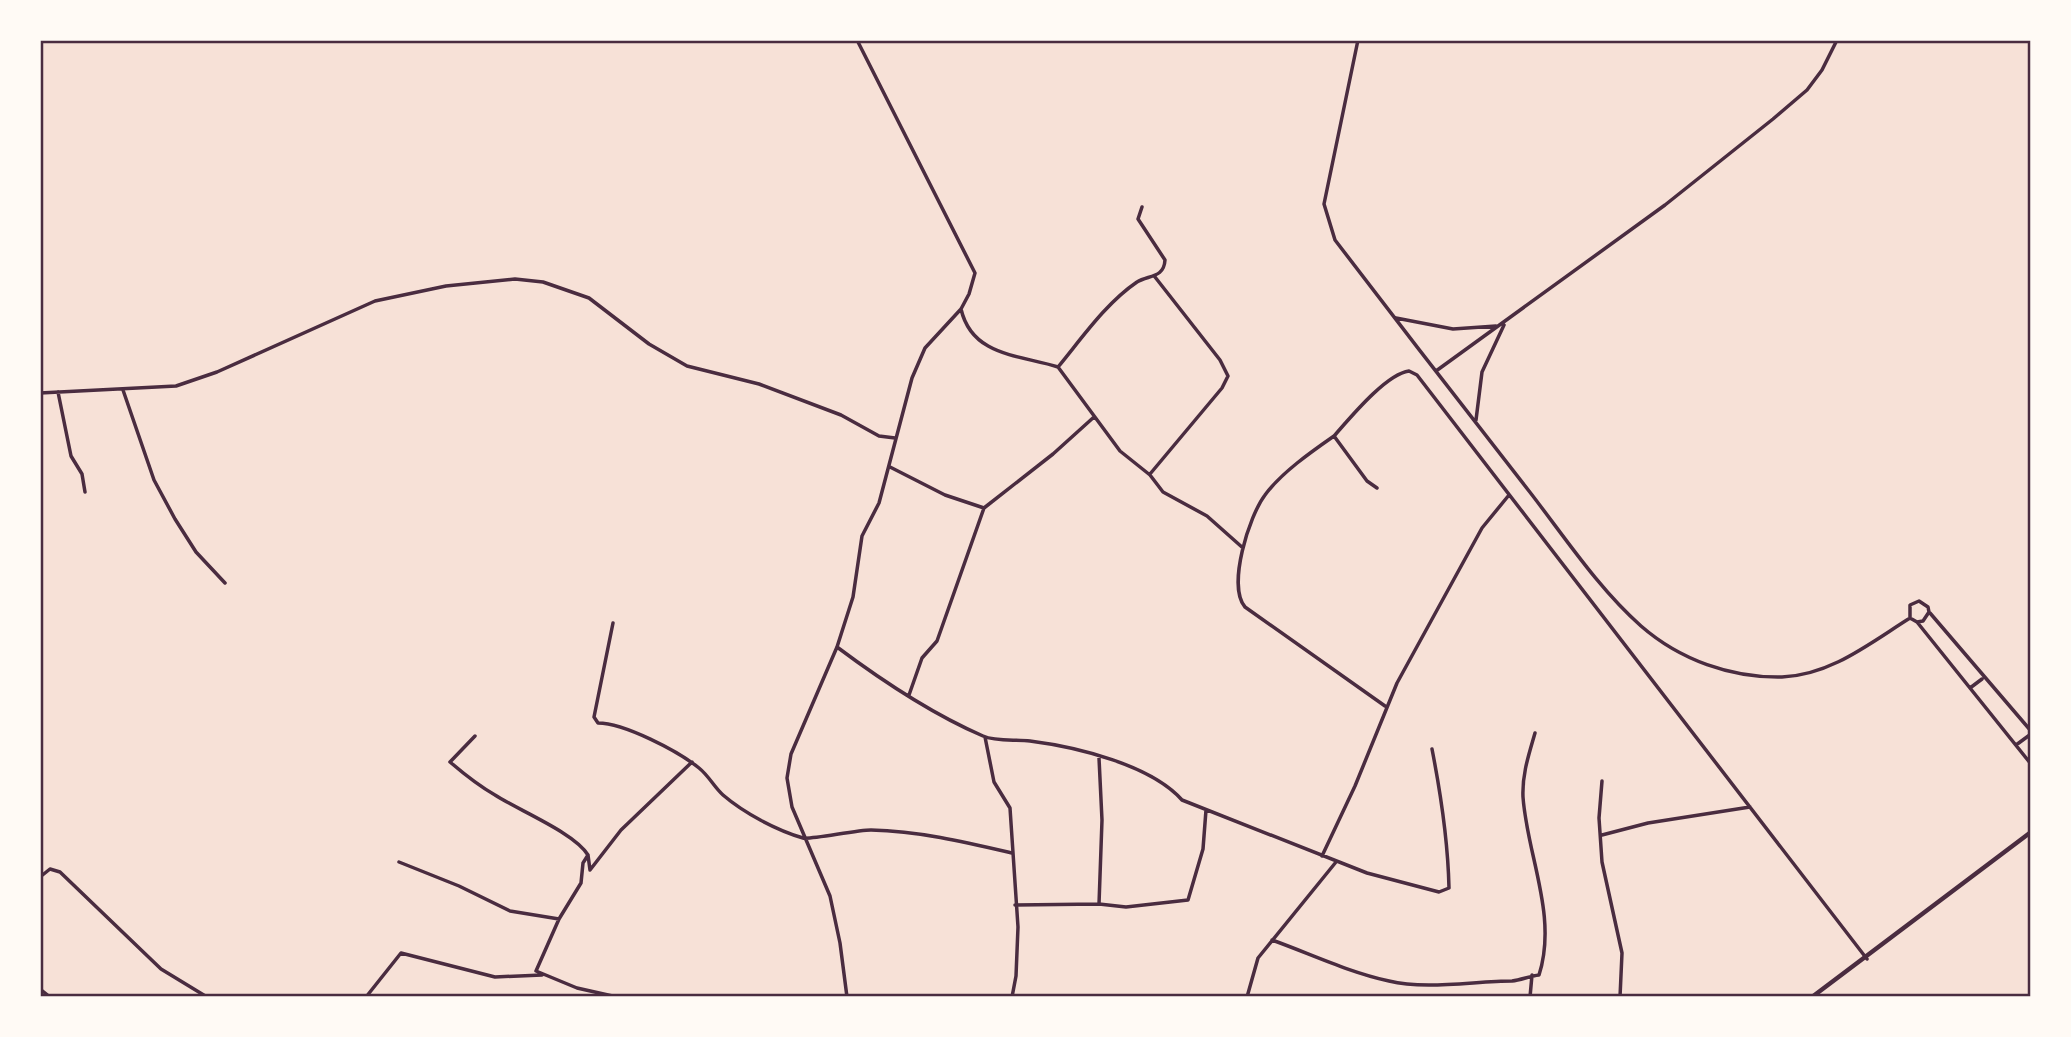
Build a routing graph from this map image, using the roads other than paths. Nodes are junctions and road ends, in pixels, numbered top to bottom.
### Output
1 (857, 40) edge
2 (1358, 40) edge
3 (1837, 40) edge
4 (1142, 207) dead end
5 (1155, 276) junction
6 (961, 309) junction
7 (1394, 317) junction
8 (1505, 322) junction
9 (1499, 326) junction
10 (1058, 367) junction
11 (1436, 372) junction
12 (123, 390) junction
13 (58, 392) junction
14 (40, 393) edge
15 (1094, 417) junction
16 (1475, 422) junction
17 (1334, 436) junction
18 (895, 438) junction
19 (890, 467) junction
20 (1150, 475) junction
21 (1377, 488) dead end
22 (85, 492) dead end
23 (1509, 495) junction
24 (984, 508) junction
25 (1243, 548) junction
26 (225, 583) dead end
27 (1929, 612) junction
28 (1910, 618) junction
29 (1917, 622) junction
30 (613, 623) dead end
31 (837, 647) junction
32 (1983, 678) junction
33 (1970, 688) junction
34 (909, 695) junction
35 (1385, 706) junction
36 (1535, 733) dead end
37 (2031, 733) edge
38 (475, 736) dead end
39 (985, 737) junction
40 (2016, 745) junction
41 (1432, 749) dead end
42 (1099, 758) junction
43 (691, 762) junction
44 (2031, 764) edge
45 (1602, 781) dead end
46 (1750, 807) junction
47 (1206, 808) junction
48 (2031, 832) edge
49 (1601, 835) junction
50 (806, 839) junction
51 (1012, 853) junction
52 (588, 855) junction
53 (1322, 856) junction
54 (399, 862) dead end
55 (1336, 862) junction
56 (40, 877) edge
57 (1099, 904) junction
58 (1015, 905) junction
59 (559, 919) junction
60 (1272, 940) junction
61 (1867, 959) junction
62 (544, 975) junction
63 (1532, 975) junction
64 (40, 989) edge
65 (50, 997) edge
66 (206, 997) edge
67 (366, 997) edge
68 (617, 997) edge
69 (847, 997) edge
70 (1012, 997) edge
71 (1247, 997) edge
72 (1530, 997) edge
73 (1620, 997) edge
74 (1812, 997) edge

1 - 6 street
2 - 7 street
3 - 8 street
4 - 5 street
5 - 10 street
5 - 20 street
6 - 10 street
6 - 18 street
7 - 9 street
7 - 11 street
8 - 9 street
8 - 16 street
9 - 11 street
10 - 15 street
11 - 16 street
12 - 13 street
12 - 18 street
12 - 26 street
13 - 14 street
13 - 22 street
15 - 20 street
15 - 24 street
16 - 28 street
17 - 21 street
17 - 23 street
17 - 25 street
18 - 19 street
19 - 24 street
19 - 31 street
20 - 25 street
23 - 35 street
23 - 46 street
24 - 34 street
25 - 35 street
27 - 28 street
27 - 29 street
27 - 32 street
28 - 29 street
29 - 33 street
30 - 43 street
31 - 34 street
31 - 50 street
32 - 33 street
32 - 37 street
33 - 40 street
34 - 39 street
35 - 53 street
36 - 63 street
37 - 40 street
38 - 52 street
39 - 42 street
39 - 51 street
40 - 44 street
41 - 55 street
42 - 47 street
42 - 57 street
43 - 50 street
43 - 52 street
45 - 49 street
46 - 49 street
46 - 61 street
47 - 53 street
47 - 57 street
48 - 61 street
49 - 73 street
50 - 51 street
50 - 69 street
51 - 58 street
52 - 59 street
53 - 55 street
54 - 59 street
55 - 60 street
56 - 66 street
57 - 58 street
58 - 70 street
59 - 62 street
60 - 63 street
60 - 71 street
61 - 74 street
62 - 67 street
62 - 68 street
63 - 72 street
64 - 65 street

